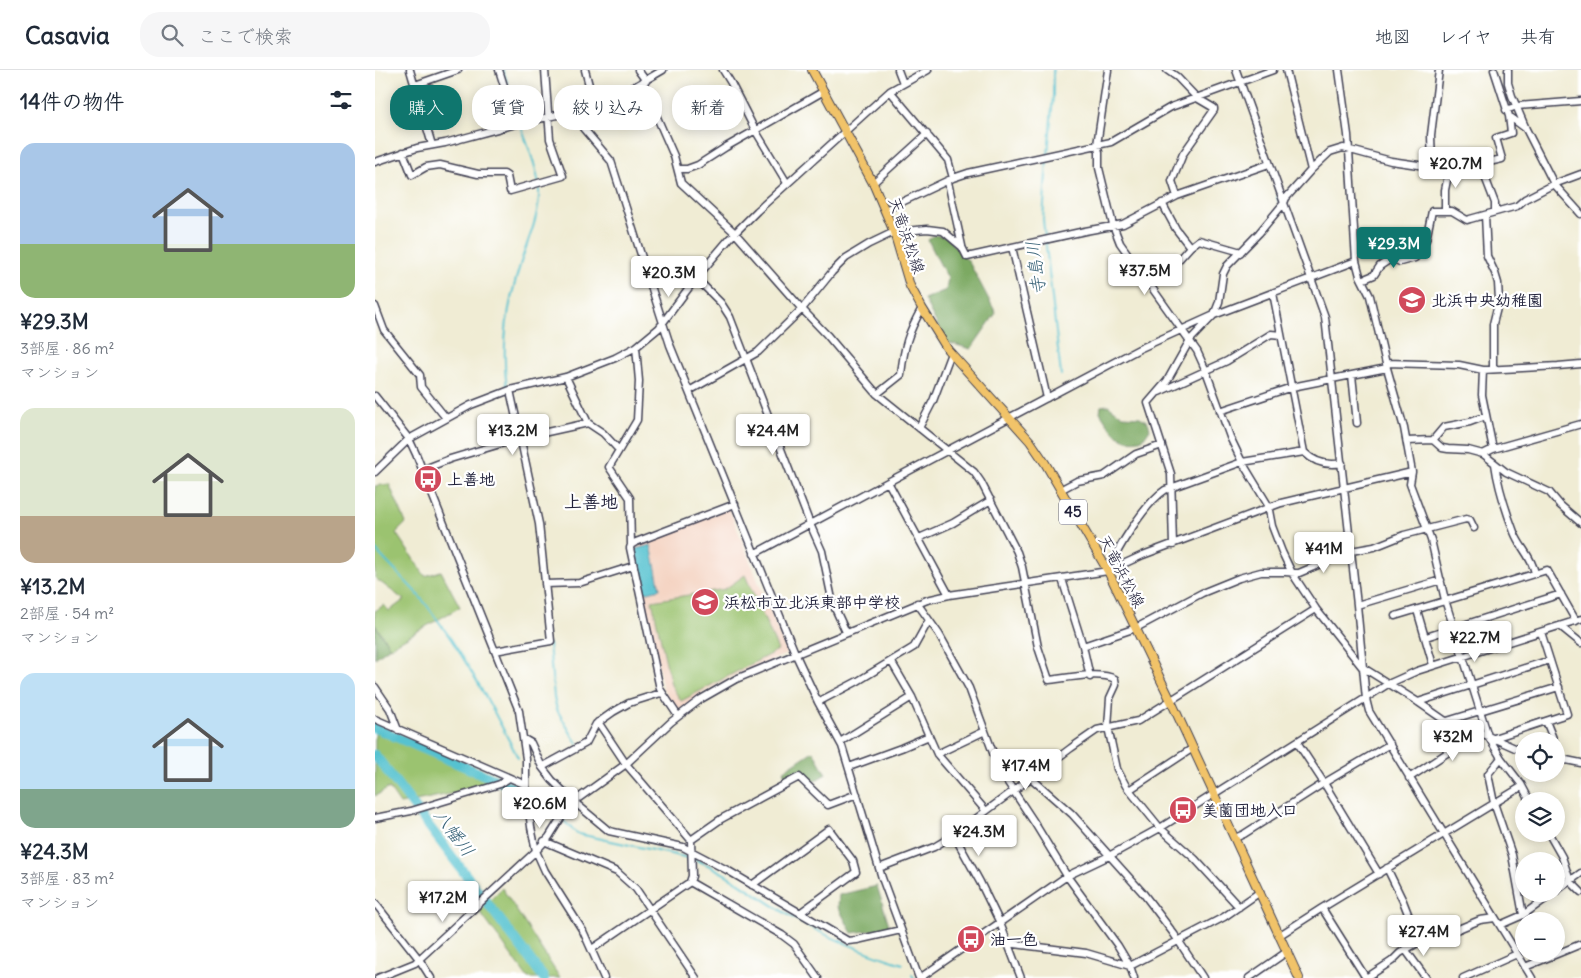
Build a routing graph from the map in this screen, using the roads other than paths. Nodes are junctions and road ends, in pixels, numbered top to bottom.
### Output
1 (410, 70) edge
2 (458, 70) edge
3 (499, 70) edge
4 (545, 70) edge
5 (585, 70) edge
6 (638, 70) edge
7 (663, 70) edge
8 (723, 70) edge
9 (812, 70) edge
10 (898, 70) edge
11 (928, 70) edge
12 (1108, 70) edge
13 (1167, 70) edge
14 (1236, 70) edge
15 (1273, 70) edge
16 (1286, 70) edge
17 (1339, 70) edge
18 (1439, 70) edge
19 (1509, 70) edge
20 (1494, 71) edge
21 (439, 73) edge
22 (644, 82) junction
23 (903, 82) junction
24 (1240, 82) junction
25 (415, 85) joint
26 (504, 85) edge
27 (589, 85) edge
28 (638, 85) edge
29 (824, 91) junction
30 (890, 91) junction
31 (1197, 98) junction
32 (1581, 101) edge
33 (1517, 106) junction
34 (1508, 113) junction
35 (554, 115) edge
36 (548, 116) junction
37 (544, 117) edge
38 (1526, 129) junction
39 (428, 130) edge
40 (492, 130) edge
41 (585, 130) edge
42 (755, 130) junction
43 (845, 131) junction
44 (927, 134) junction
45 (432, 145) junction
46 (1097, 145) junction
47 (1348, 149) junction
48 (403, 152) junction
49 (375, 162) edge
50 (1269, 164) junction
51 (1480, 164) junction
52 (1450, 166) junction
53 (1432, 167) junction
54 (678, 169) junction
55 (1311, 170) junction
56 (1581, 174) edge
57 (950, 180) junction
58 (787, 183) junction
59 (873, 183) junction
60 (1554, 184) junction
61 (1177, 196) junction
62 (1163, 203) junction
63 (1284, 203) junction
64 (885, 210) junction
65 (1445, 210) junction
66 (1495, 212) junction
67 (1581, 214) edge
68 (1485, 215) junction
69 (1113, 225) junction
70 (894, 232) junction
71 (735, 234) junction
72 (1393, 236) dead end
73 (962, 247) junction
74 (1012, 247) junction
75 (1190, 247) junction
76 (1241, 252) junction
77 (1392, 258) junction
78 (1356, 261) junction
79 (697, 278) junction
80 (1311, 278) junction
81 (1362, 280) junction
82 (1149, 284) junction
83 (1273, 293) junction
84 (375, 306) edge
85 (922, 308) junction
86 (802, 309) junction
87 (1214, 315) junction
88 (662, 324) junction
89 (1181, 329) junction
90 (1281, 334) junction
91 (1190, 340) junction
92 (636, 348) junction
93 (951, 353) junction
94 (747, 360) junction
95 (1581, 364) edge
96 (1386, 366) junction
97 (1493, 368) junction
98 (1483, 370) junction
99 (1206, 371) junction
100 (1352, 375) junction
101 (566, 376) junction
102 (1333, 378) junction
103 (1292, 387) junction
104 (510, 390) junction
105 (689, 391) junction
106 (1157, 392) junction
107 (877, 394) junction
108 (375, 396) edge
109 (1047, 398) junction
110 (1220, 411) junction
111 (1486, 416) junction
112 (447, 418) junction
113 (1010, 418) junction
114 (588, 423) junction
115 (1357, 423) dead end
116 (1581, 424) edge
117 (919, 428) junction
118 (520, 438) junction
119 (409, 439) junction
120 (1433, 440) junction
121 (1407, 441) junction
122 (1162, 445) junction
123 (619, 449) junction
124 (1493, 449) junction
125 (947, 451) junction
126 (1304, 452) junction
127 (1483, 454) junction
128 (1242, 462) junction
129 (1342, 463) junction
130 (1495, 464) junction
131 (422, 470) junction
132 (375, 472) edge
133 (1412, 472) junction
134 (888, 482) junction
135 (1173, 488) junction
136 (1344, 488) junction
137 (1060, 490) junction
138 (991, 500) junction
139 (735, 504) junction
140 (1269, 509) junction
141 (1581, 523) edge
142 (810, 524) junction
143 (1474, 528) dead end
144 (1427, 529) junction
145 (919, 538) junction
146 (631, 545) junction
147 (1173, 545) junction
148 (1351, 551) junction
149 (755, 554) junction
150 (633, 566) junction
151 (1108, 571) junction
152 (1292, 573) junction
153 (1535, 573) junction
154 (1062, 579) junction
155 (1441, 580) junction
156 (545, 584) junction
157 (1025, 584) junction
158 (1561, 594) junction
159 (949, 595) junction
160 (1445, 600) junction
161 (917, 603) junction
162 (1357, 605) junction
163 (1316, 610) junction
164 (1417, 610) junction
165 (1395, 616) dead end
166 (929, 620) junction
167 (1579, 620) edge
168 (1560, 626) junction
169 (1455, 627) junction
170 (1136, 628) junction
171 (847, 632) junction
172 (1541, 632) junction
173 (1426, 637) junction
174 (1581, 643) edge
175 (1083, 646) junction
176 (495, 652) junction
177 (795, 653) junction
178 (1464, 656) junction
179 (1550, 660) junction
180 (891, 661) junction
181 (1433, 665) junction
182 (1363, 667) junction
183 (1090, 677) junction
184 (1388, 684) junction
185 (1472, 684) junction
186 (375, 687) edge
187 (1559, 687) junction
188 (661, 693) junction
189 (912, 698) junction
190 (1366, 699) junction
191 (1171, 701) junction
192 (818, 702) junction
193 (1418, 702) junction
194 (1481, 712) junction
195 (678, 716) junction
196 (375, 719) edge
197 (1445, 721) junction
198 (1546, 721) junction
199 (598, 722) junction
200 (1108, 727) junction
201 (398, 730) junction
202 (985, 731) junction
203 (1550, 732) edge
204 (929, 736) junction
205 (1491, 737) junction
206 (524, 739) junction
207 (841, 742) junction
208 (1297, 742) junction
209 (1390, 744) junction
210 (1193, 748) junction
211 (1515, 748) edge
212 (937, 754) junction
213 (1501, 758) junction
214 (1565, 760) edge
215 (1581, 763) edge
216 (626, 764) junction
217 (542, 767) junction
218 (849, 767) junction
219 (1031, 778) junction
220 (1409, 778) junction
221 (504, 781) junction
222 (1324, 783) junction
223 (526, 785) junction
224 (1521, 787) junction
225 (1129, 790) junction
226 (1013, 792) junction
227 (1524, 792) edge
228 (857, 794) junction
229 (1214, 795) junction
230 (573, 801) junction
231 (1494, 804) junction
232 (986, 811) junction
233 (375, 818) edge
234 (1160, 828) junction
235 (1444, 834) junction
236 (954, 836) junction
237 (1235, 838) junction
238 (691, 840) junction
239 (544, 841) junction
240 (1554, 842) edge
241 (536, 851) junction
242 (691, 856) junction
243 (1109, 856) junction
244 (879, 868) junction
245 (1387, 868) junction
246 (1581, 873) edge
247 (1379, 874) junction
248 (1067, 876) junction
249 (1570, 881) junction
250 (690, 882) junction
251 (753, 885) junction
252 (1565, 885) edge
253 (1260, 892) junction
254 (1581, 892) edge
255 (1541, 902) edge
256 (376, 905) edge
257 (1239, 907) junction
258 (1322, 908) junction
259 (650, 910) junction
260 (1522, 912) edge
261 (1527, 912) edge
262 (800, 913) junction
263 (1495, 918) junction
264 (1515, 918) edge
265 (1000, 923) junction
266 (1500, 925) junction
267 (901, 930) junction
268 (1280, 935) junction
269 (1179, 942) junction
270 (1419, 942) junction
271 (1007, 943) junction
272 (1581, 944) edge
273 (592, 949) junction
274 (1405, 949) junction
275 (1515, 951) edge
276 (1288, 952) junction
277 (1515, 955) edge
278 (419, 959) junction
279 (1522, 962) edge
280 (1130, 966) junction
281 (1525, 966) junction
282 (378, 978) edge
283 (431, 978) edge
284 (604, 978) edge
285 (696, 978) edge
286 (818, 978) edge
287 (919, 978) edge
288 (1021, 978) edge
289 (1134, 978) edge
290 (1203, 978) edge
291 (1249, 978) edge
292 (1299, 978) edge
293 (1366, 978) edge
294 (1426, 978) edge
295 (1463, 978) edge
296 (1532, 978) edge

1 - 25 street
2 - 21 street
3 - 26 street
4 - 36 street
5 - 27 street
6 - 22 street
7 - 22 street
8 - 42 street
9 - 29 main road, 天竜浜松線 / 45
10 - 23 street
11 - 23 street
12 - 46 street
13 - 31 street
14 - 24 street
15 - 24 street
16 - 55 street
17 - 47 street
18 - 53 street
19 - 20 street
19 - 33 street
20 - 34 street
21 - 25 street
22 - 28 street
22 - 54 street
23 - 30 street
24 - 31 street
24 - 50 street
29 - 42 street
29 - 43 main road, 天竜浜松線 / 45
30 - 43 street
30 - 44 street
31 - 46 street
31 - 61 street
32 - 33 street
33 - 34 street
33 - 38 street
34 - 38 street
34 - 51 street
35 - 36 street
36 - 37 street
36 - 48 street
38 - 60 street
39 - 45 street
40 - 45 street
41 - 88 street
42 - 54 street
42 - 58 street
43 - 58 street
43 - 59 main road, 天竜浜松線 / 45
44 - 57 street
44 - 59 street
45 - 48 street
46 - 57 street
46 - 69 street
47 - 53 street
47 - 55 street
47 - 78 street
48 - 49 street
50 - 61 street
50 - 63 street
51 - 52 street
51 - 66 street
52 - 53 street
52 - 65 street
54 - 71 street
55 - 63 street
56 - 60 street
57 - 64 street
57 - 73 street
58 - 71 street
59 - 64 main road, 天竜浜松線 / 45
60 - 66 street
60 - 67 street
61 - 62 street
62 - 69 street
62 - 75 street
63 - 76 street
63 - 80 street
64 - 70 main road, 天竜浜松線 / 45
65 - 68 street
65 - 77 street
66 - 68 street
68 - 97 street
69 - 74 street
69 - 82 street
70 - 73 street
70 - 85 main road, 天竜浜松線 / 45
70 - 86 street
71 - 79 street
71 - 86 street
72 - 77 street
73 - 74 street
74 - 109 street
75 - 76 street
75 - 82 street
76 - 87 street
77 - 81 street
78 - 80 street
78 - 81 street
79 - 88 street
79 - 94 street
80 - 83 street
80 - 102 street
81 - 96 street
82 - 89 street
83 - 87 street
83 - 90 street
84 - 112 street
85 - 93 main road, 天竜浜松線 / 45
85 - 107 street
86 - 94 street
86 - 107 street
87 - 89 street
87 - 91 street
88 - 92 street
88 - 105 street
89 - 91 street
89 - 109 street
90 - 99 street
90 - 103 street
91 - 99 street
91 - 106 street
92 - 101 street
92 - 123 street
93 - 113 main road, 天竜浜松線 / 45
93 - 117 street
94 - 105 street
94 - 142 street
95 - 97 street
96 - 98 street
96 - 100 street
96 - 121 street
97 - 98 street
98 - 111 street
99 - 106 street
99 - 110 street
100 - 102 street
100 - 115 street
101 - 104 street
101 - 114 street
102 - 103 street
102 - 129 street
103 - 110 street
103 - 126 street
104 - 112 street
104 - 118 street
105 - 139 street
106 - 122 street
107 - 117 street
108 - 119 street
109 - 113 street
110 - 128 street
111 - 120 street
111 - 124 street
112 - 119 street
113 - 125 street
113 - 137 main road, 天竜浜松線 / 45
114 - 118 street
114 - 123 street
116 - 124 street
117 - 125 street
118 - 131 street
118 - 156 street
119 - 131 street
119 - 132 street
120 - 121 street
120 - 127 street
121 - 133 street
122 - 135 street
122 - 137 street
123 - 146 street
124 - 127 street
125 - 134 street
125 - 138 street
126 - 128 street
126 - 129 street
127 - 130 street
128 - 135 street
128 - 140 street
129 - 136 street
130 - 141 street
130 - 153 street
131 - 176 street
133 - 136 street
133 - 144 street
134 - 142 street
134 - 145 street
135 - 147 street
135 - 151 street
136 - 140 street
136 - 148 street
137 - 151 main road, 天竜浜松線 / 45
138 - 145 street
138 - 157 street
139 - 146 street
139 - 149 street
140 - 147 street
140 - 152 street
142 - 149 street
142 - 171 street
143 - 144 street
144 - 148 street
144 - 155 street
145 - 159 street
146 - 150 street
147 - 151 street
148 - 152 street
148 - 162 street
149 - 177 street
150 - 156 street
150 - 188 street
151 - 154 street
151 - 170 main road, 天竜浜松線 / 45
152 - 163 street
152 - 170 street
153 - 158 street
153 - 160 street
154 - 157 street
154 - 175 street
155 - 160 street
155 - 162 street
156 - 176 street
157 - 159 street
157 - 183 street
158 - 167 street
158 - 169 street
159 - 161 street
160 - 164 street
160 - 169 street
161 - 166 street
161 - 171 street
162 - 182 street
163 - 182 street
163 - 191 street
164 - 165 street
164 - 173 street
166 - 180 street
166 - 202 street
167 - 168 street
168 - 172 street
168 - 174 street
169 - 173 street
169 - 178 street
170 - 175 street
170 - 191 main road, 天竜浜松線 / 45
171 - 177 street
172 - 178 street
172 - 179 street
173 - 181 street
175 - 183 street
176 - 206 street
177 - 192 street
177 - 195 street
178 - 181 street
178 - 185 street
179 - 185 street
179 - 187 street
180 - 189 street
180 - 192 street
181 - 184 street
182 - 184 street
182 - 190 street
183 - 200 street
184 - 190 street
184 - 193 street
185 - 193 street
185 - 194 street
186 - 201 street
187 - 194 street
187 - 198 street
188 - 195 street
188 - 199 street
189 - 204 street
189 - 207 street
190 - 208 street
190 - 209 street
191 - 200 street
191 - 210 main road, 天竜浜松線 / 45
192 - 207 street
193 - 197 street
194 - 197 street
194 - 205 street
195 - 216 street
196 - 201 street
197 - 205 street
197 - 220 street
198 - 203 street
198 - 205 street
199 - 216 street
199 - 217 street
200 - 219 street
200 - 225 street
201 - 221 street
202 - 212 street
202 - 226 street
204 - 212 street
204 - 218 street
205 - 211 street
205 - 213 street
206 - 217 street
206 - 223 street
207 - 218 street
208 - 222 street
208 - 229 street
209 - 220 street
209 - 222 street
210 - 225 street
210 - 229 main road, 天竜浜松線 / 45
212 - 232 street
213 - 224 street
213 - 231 street
214 - 215 street
216 - 230 street
216 - 238 street
217 - 230 street
218 - 228 street
219 - 226 street
219 - 243 street
220 - 235 street
221 - 223 street
221 - 233 street
222 - 237 street
222 - 247 street
223 - 241 street
224 - 227 street
224 - 231 street
225 - 234 street
226 - 232 street
226 - 248 street
228 - 238 street
228 - 244 street
229 - 234 street
229 - 237 main road, 天竜浜松線 / 45
230 - 239 street
230 - 242 street
231 - 235 street
231 - 260 street
232 - 236 street
234 - 243 street
234 - 257 street
235 - 245 street
235 - 263 street
236 - 244 street
236 - 265 street
237 - 253 main road, 天竜浜松線 / 45
238 - 242 street
239 - 241 street
239 - 259 street
240 - 249 street
241 - 273 street
241 - 278 street
242 - 250 street
242 - 251 street
243 - 248 street
243 - 269 street
244 - 267 street
245 - 247 street
245 - 270 street
246 - 249 street
247 - 258 street
248 - 265 street
248 - 280 street
249 - 252 street
249 - 254 street
250 - 259 street
250 - 286 street
251 - 262 street
251 - 262 street
253 - 257 street
253 - 268 main road, 天竜浜松線 / 45
255 - 261 street
256 - 278 street
257 - 269 street
258 - 268 street
258 - 293 street
259 - 273 street
259 - 285 street
262 - 267 street
263 - 266 street
263 - 270 street
264 - 266 street
265 - 271 street
265 - 287 street
266 - 275 street
267 - 287 street
268 - 276 main road, 天竜浜松線 / 45
269 - 280 street
269 - 290 street
270 - 274 street
271 - 280 street
271 - 288 street
272 - 281 street
273 - 284 street
274 - 293 street
274 - 294 street
276 - 291 street
276 - 292 main road, 天竜浜松線 / 45
277 - 295 street
278 - 282 street
278 - 283 street
279 - 281 street
280 - 289 street
281 - 296 street

